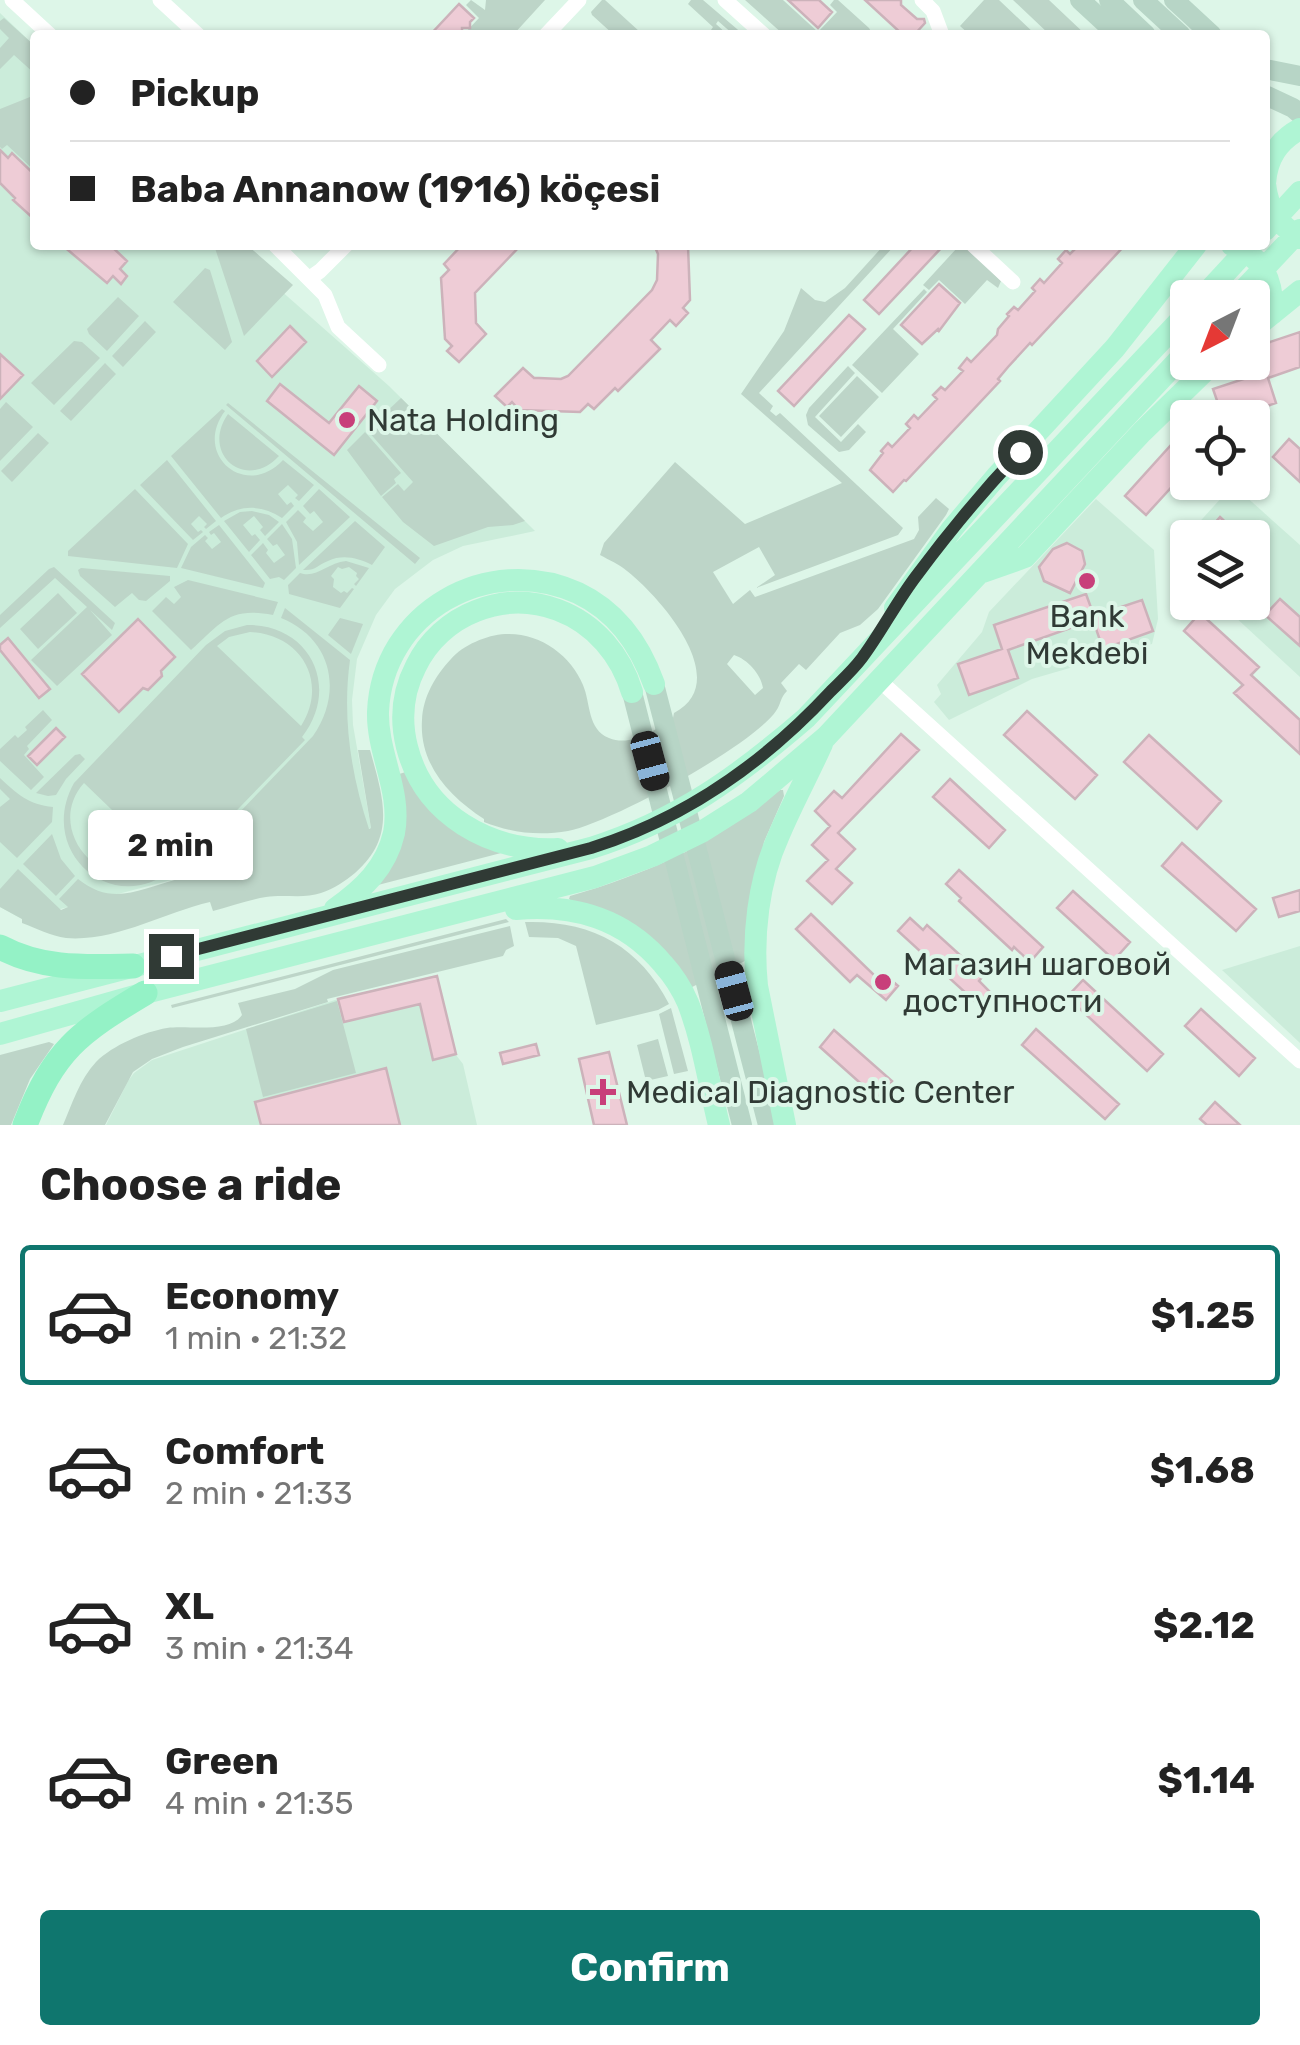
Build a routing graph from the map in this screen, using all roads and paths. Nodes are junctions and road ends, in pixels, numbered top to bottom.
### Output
1 (12, 0) edge
2 (160, 0) edge
3 (579, 0) edge
4 (725, 0) edge
5 (922, 0) edge
6 (1080, 0) edge
7 (1109, 0) edge
8 (1143, 0) edge
9 (1174, 0) edge
10 (45, 30) edge
11 (193, 30) edge
12 (551, 30) edge
13 (758, 30) edge
14 (940, 30) edge
15 (1113, 30) edge
16 (1141, 30) edge
17 (1175, 30) edge
18 (1207, 30) edge
19 (1270, 70) edge
20 (1300, 76) edge
21 (1270, 97) edge
22 (1300, 114) edge
23 (1300, 129) edge
24 (1270, 163) edge
25 (1300, 192) edge
26 (1270, 204) edge
27 (1270, 225) edge
28 (1300, 230) edge
29 (1300, 238) edge
30 (280, 250) edge
31 (341, 250) edge
32 (981, 250) edge
33 (1192, 250) edge
34 (1242, 250) edge
35 (1246, 250) edge
36 (310, 278) junction
37 (1219, 280) edge
38 (1253, 280) edge
39 (1013, 282) dead end
40 (1299, 293) edge
41 (1272, 314) joint
42 (1170, 331) edge
43 (379, 365) dead end
44 (1170, 369) edge
45 (1195, 380) edge
46 (975, 575) junction
47 (861, 660) junction
48 (879, 680) junction
49 (643, 688) junction
50 (826, 736) junction
51 (591, 848) junction
52 (467, 910) junction
53 (324, 917) junction
54 (0, 947) edge
55 (133, 966) junction
56 (145, 993) junction
57 (0, 1001) edge
58 (0, 1034) edge
59 (1300, 1061) edge
60 (25, 1125) edge
61 (719, 1125) edge
62 (742, 1125) edge
63 (768, 1125) edge
64 (785, 1125) edge

1 - 10 street
2 - 11 street
3 - 12 street
4 - 13 street
5 - 14 street
6 - 15 main road
7 - 16 main road
8 - 17 main road
9 - 18 main road
19 - 20 main road
21 - 22 main road
23 - 24 main road
25 - 27 main road
26 - 29 main road
28 - 38 main road
30 - 36 street
31 - 36 street
32 - 39 street
33 - 47 main road
34 - 41 main road
35 - 37 main road
36 - 43 street
40 - 41 main road
42 - 47 main road
44 - 46 main road
45 - 46 main road
46 - 48 main road
47 - 51 main road
48 - 50 main road
48 - 59 street
49 - 51 main road
49 - 53 main road
49 - 62 main road
49 - 63 main road
50 - 52 main road
50 - 64 main road
51 - 53 main road
52 - 56 main road
52 - 61 main road
53 - 55 main road
54 - 55 highway
55 - 57 main road
56 - 58 main road
56 - 60 highway

